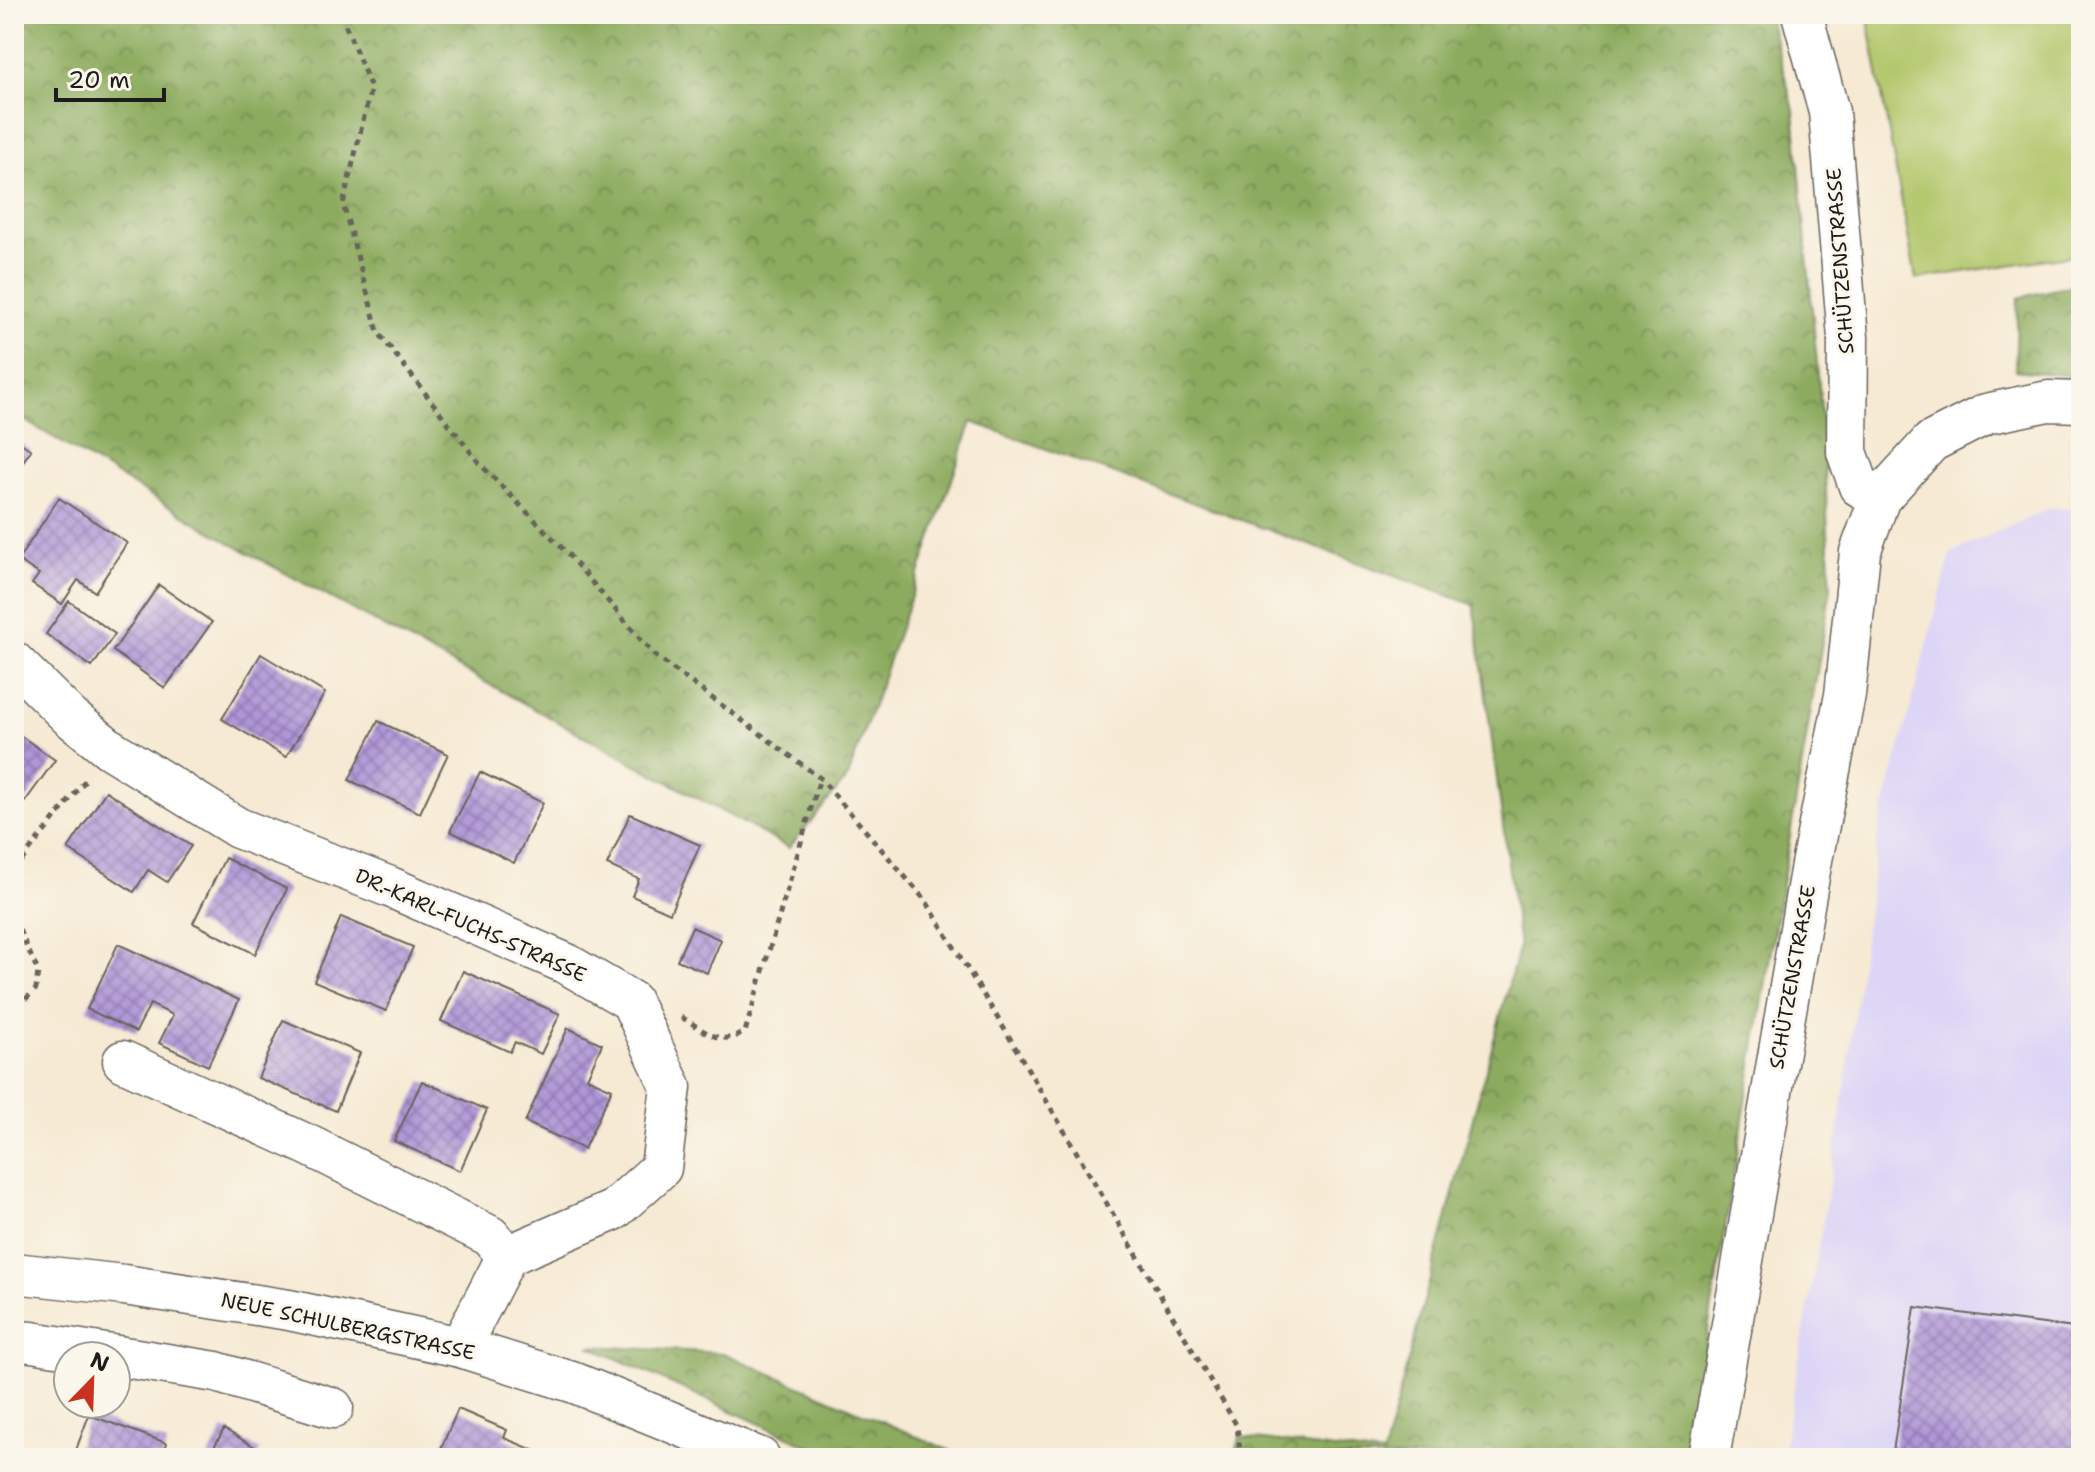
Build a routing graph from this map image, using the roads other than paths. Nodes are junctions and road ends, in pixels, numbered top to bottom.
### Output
1 (1802, 14) edge
2 (2081, 402) edge
3 (1880, 498) junction
4 (14, 662) edge
5 (123, 1061) dead end
6 (507, 1256) junction
7 (14, 1273) edge
8 (14, 1341) edge
9 (460, 1347) junction
10 (333, 1408) dead end
11 (760, 1458) edge
12 (1709, 1458) edge

1 - 3 street, SCHÜTZENSTRASSE
2 - 3 street, SCHÜTZENSTRASSE
3 - 12 street, SCHÜTZENSTRASSE
4 - 6 street, DR.-KARL-FUCHS-STRASSE
5 - 6 street
6 - 9 street
7 - 9 street, NEUE SCHULBERGSTRASSE
8 - 10 street
9 - 11 street, NEUE SCHULBERGSTRASSE

